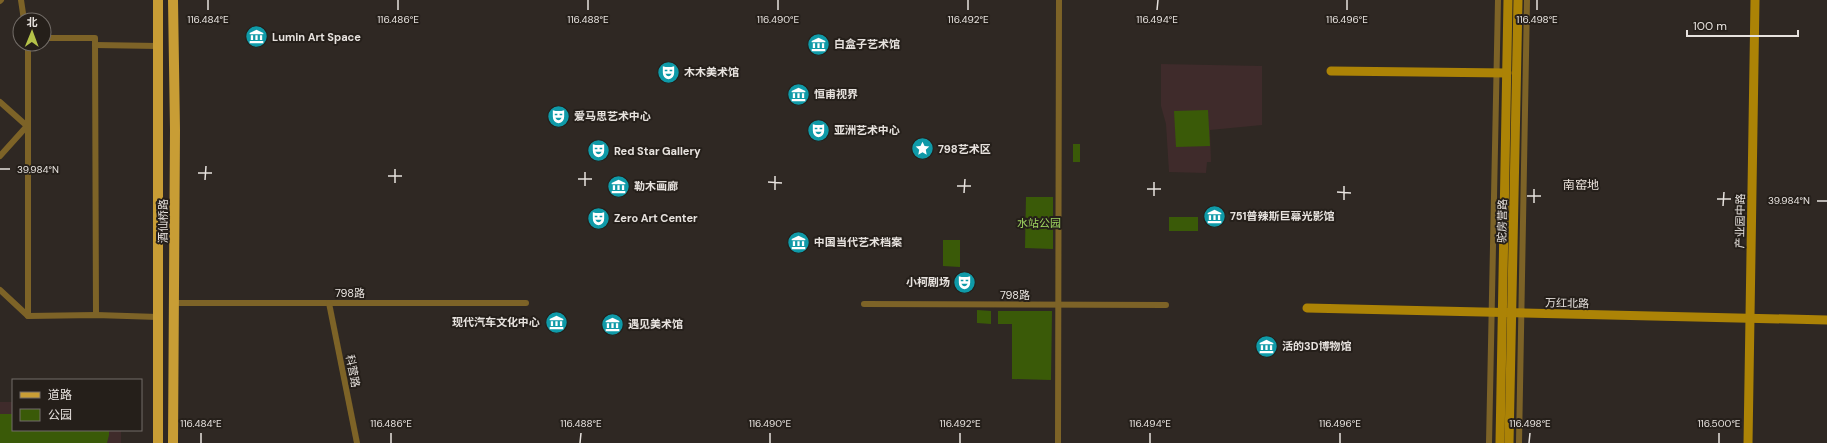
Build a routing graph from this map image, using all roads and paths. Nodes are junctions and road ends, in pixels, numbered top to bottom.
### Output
1 (21, 0) edge
2 (158, 0) edge
3 (173, 0) edge
4 (1059, 0) edge
5 (1498, 0) edge
6 (1508, 0) edge
7 (1518, 0) edge
8 (1527, 0) edge
9 (1756, 0) edge
10 (23, 12) edge
11 (52, 38) edge
12 (95, 45) junction
13 (158, 46) junction
14 (28, 52) edge
15 (1331, 71) dead end
16 (1497, 73) junction
17 (1507, 73) junction
18 (0, 102) edge
19 (27, 126) junction
20 (0, 156) edge
21 (0, 290) edge
22 (174, 303) junction
23 (329, 303) junction
24 (526, 303) dead end
25 (864, 304) dead end
26 (1059, 305) junction
27 (1166, 305) dead end
28 (1307, 308) dead end
29 (1492, 313) junction
30 (1507, 314) junction
31 (1521, 314) junction
32 (96, 315) junction
33 (28, 316) junction
34 (158, 317) junction
35 (1750, 319) junction
36 (1827, 320) edge
37 (158, 443) edge
38 (173, 443) edge
39 (357, 443) edge
40 (1058, 443) edge
41 (1489, 443) edge
42 (1500, 443) edge
43 (1509, 443) edge
44 (1519, 443) edge
45 (1748, 443) edge

1 - 10 street
2 - 13 main road, 酒仙桥路
3 - 22 main road, 酒仙桥路
4 - 26 street
5 - 16 street
6 - 17 street, 驼房营路
7 - 30 street, 驼房营路
8 - 31 street
9 - 35 street, 产业园中路
11 - 12 street
12 - 13 street
12 - 32 street
13 - 34 main road, 酒仙桥路
14 - 19 street
15 - 16 street
16 - 17 street
16 - 29 street
17 - 30 street, 驼房营路
18 - 19 street
19 - 20 street
19 - 33 street
21 - 33 street
22 - 23 street, 798路
22 - 38 main road, 酒仙桥路
23 - 24 street, 798路
23 - 39 street, 科营路
25 - 26 street, 798路
26 - 27 street, 798路
26 - 40 street
28 - 29 street, 万红北路
29 - 30 street, 万红北路
29 - 41 street
30 - 31 street, 万红北路
30 - 42 street, 驼房营路
30 - 43 street, 驼房营路
31 - 35 street, 万红北路
31 - 44 street
32 - 33 street
32 - 34 street
34 - 37 main road, 酒仙桥路
35 - 36 street, 万红北路
35 - 45 street, 产业园中路

